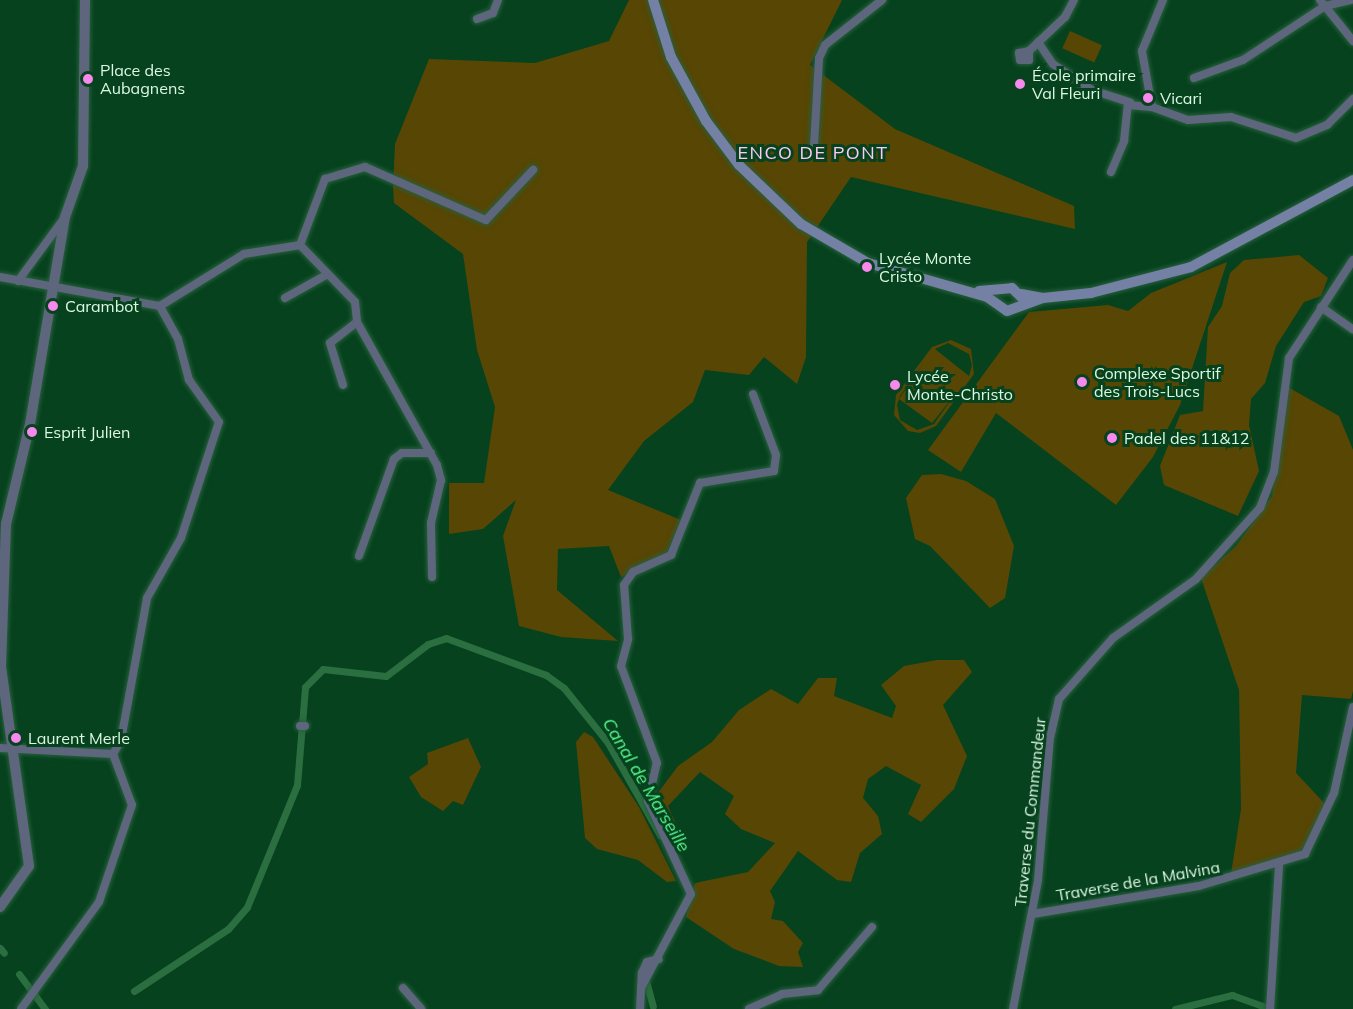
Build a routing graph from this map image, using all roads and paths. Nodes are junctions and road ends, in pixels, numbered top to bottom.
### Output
1 (85, 0) edge
2 (498, 0) edge
3 (653, 0) edge
4 (882, 0) edge
5 (1074, 0) edge
6 (1163, 0) edge
7 (1351, 0) edge
8 (1322, 3) edge
9 (477, 19) dead end
10 (1353, 40) edge
11 (1038, 42) junction
12 (1029, 51) dead end
13 (1194, 78) dead end
14 (1353, 99) edge
15 (1130, 102) junction
16 (1152, 107) junction
17 (814, 146) dead end
18 (533, 170) dead end
19 (1111, 172) dead end
20 (1353, 180) edge
21 (65, 216) junction
22 (300, 245) junction
23 (1353, 260) edge
24 (328, 274) junction
25 (0, 277) edge
26 (18, 281) junction
27 (946, 287) junction
28 (53, 288) junction
29 (1004, 289) junction
30 (1021, 294) junction
31 (285, 298) dead end
32 (1043, 298) junction
33 (999, 305) junction
34 (160, 306) junction
35 (1020, 307) junction
36 (1321, 307) junction
37 (357, 322) junction
38 (1353, 329) edge
39 (344, 385) dead end
40 (753, 394) dead end
41 (431, 453) junction
42 (359, 556) dead end
43 (432, 577) dead end
44 (1353, 707) edge
45 (13, 745) junction
46 (0, 748) edge
47 (113, 754) junction
48 (1279, 864) junction
49 (0, 908) edge
50 (1033, 914) junction
51 (872, 927) dead end
52 (403, 988) dead end
53 (1270, 1005) edge
54 (21, 1009) edge
55 (421, 1009) edge
56 (639, 1009) edge
57 (749, 1009) edge
58 (1013, 1009) edge

1 - 21 street
2 - 9 street
3 - 27 main road
4 - 17 street
5 - 11 street
6 - 16 street
7 - 8 street
8 - 10 street
8 - 13 street
11 - 12 street
11 - 15 street
14 - 16 street
15 - 16 street
15 - 19 street
18 - 22 street
20 - 32 main road
21 - 26 street
21 - 28 street
22 - 24 street
22 - 34 street
23 - 36 street, Traverse du Commandeur
24 - 31 street
24 - 37 street
25 - 26 street
26 - 28 street
27 - 29 main road
27 - 33 main road
28 - 34 street
28 - 45 street
29 - 30 main road
29 - 33 main road
30 - 32 main road
30 - 35 main road
32 - 35 main road
33 - 35 main road
34 - 47 street
36 - 38 street
36 - 50 street, Traverse du Commandeur
37 - 39 street
37 - 41 street
40 - 56 street
41 - 42 street
41 - 43 street
44 - 48 street, Traverse de la Malvina
45 - 46 street
45 - 47 street
45 - 49 street
47 - 54 street
48 - 50 street, Traverse de la Malvina
48 - 53 street
50 - 58 street, Traverse du Commandeur
51 - 57 street
52 - 55 street

